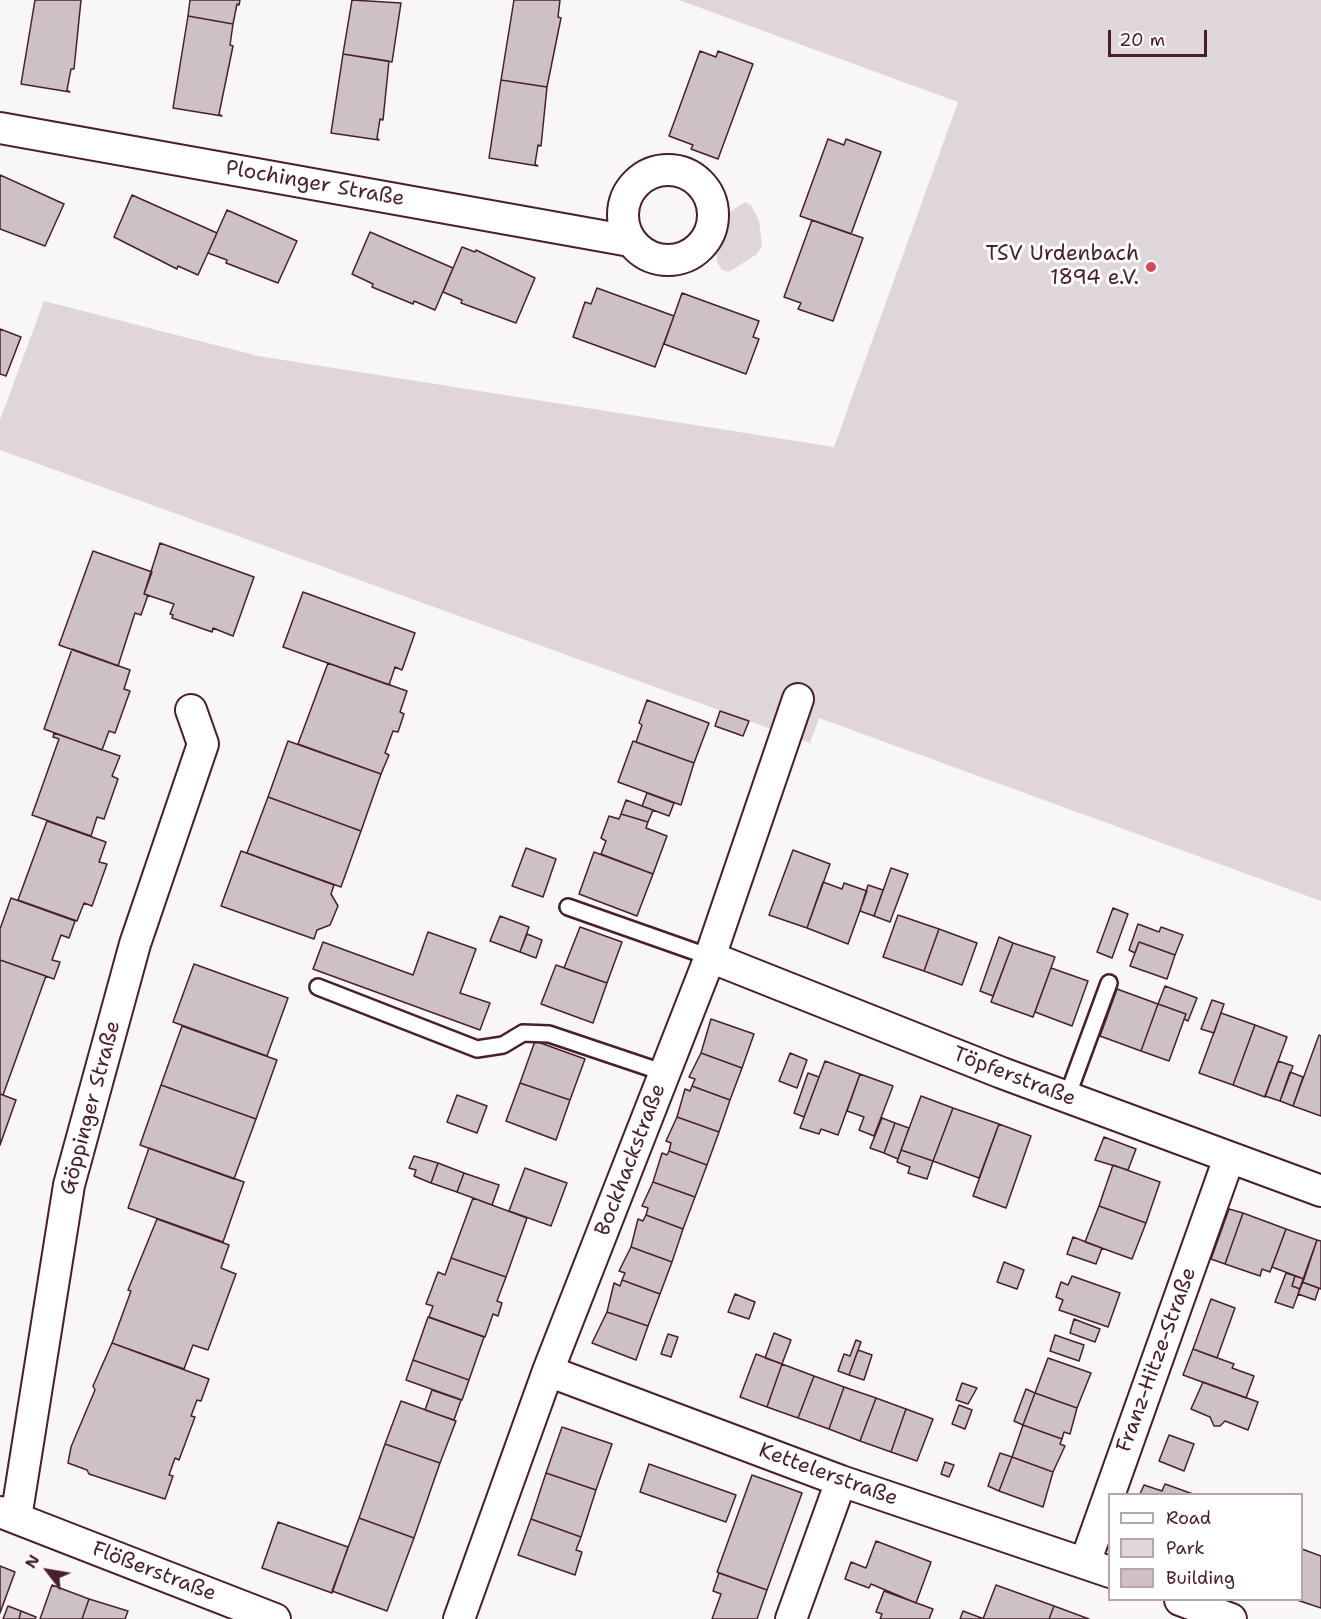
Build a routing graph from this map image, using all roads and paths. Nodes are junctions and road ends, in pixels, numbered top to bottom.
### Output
1 (0, 128) edge
2 (630, 241) dead end
3 (798, 699) dead end
4 (191, 710) dead end
5 (568, 907) dead end
6 (710, 957) junction
7 (1109, 983) dead end
8 (318, 987) dead end
9 (665, 1073) junction
10 (1067, 1097) junction
11 (1229, 1158) junction
12 (1321, 1191) edge
13 (548, 1371) junction
14 (841, 1481) junction
15 (1121, 1493) edge
16 (8, 1515) edge
17 (1108, 1533) edge
18 (1097, 1567) edge
19 (1185, 1601) edge
20 (275, 1619) edge
21 (459, 1619) edge
22 (790, 1619) edge
23 (1231, 1619) edge

1 - 2 street, Plochinger Straße
3 - 6 street, Bockhackstraße
4 - 16 street, Göppinger Straße
5 - 6 lane
6 - 9 street, Bockhackstraße
6 - 10 street, Töpferstraße
7 - 10 lane
8 - 9 lane
9 - 13 street, Bockhackstraße
10 - 11 street, Töpferstraße
11 - 12 street, Töpferstraße
11 - 15 street, Franz-Hitze-Straße
13 - 14 street, Kettelerstraße
13 - 21 street, Bockhackstraße
14 - 18 street, Kettelerstraße
14 - 22 street
16 - 20 street, Flößerstraße
17 - 18 street, Franz-Hitze-Straße
19 - 23 street

